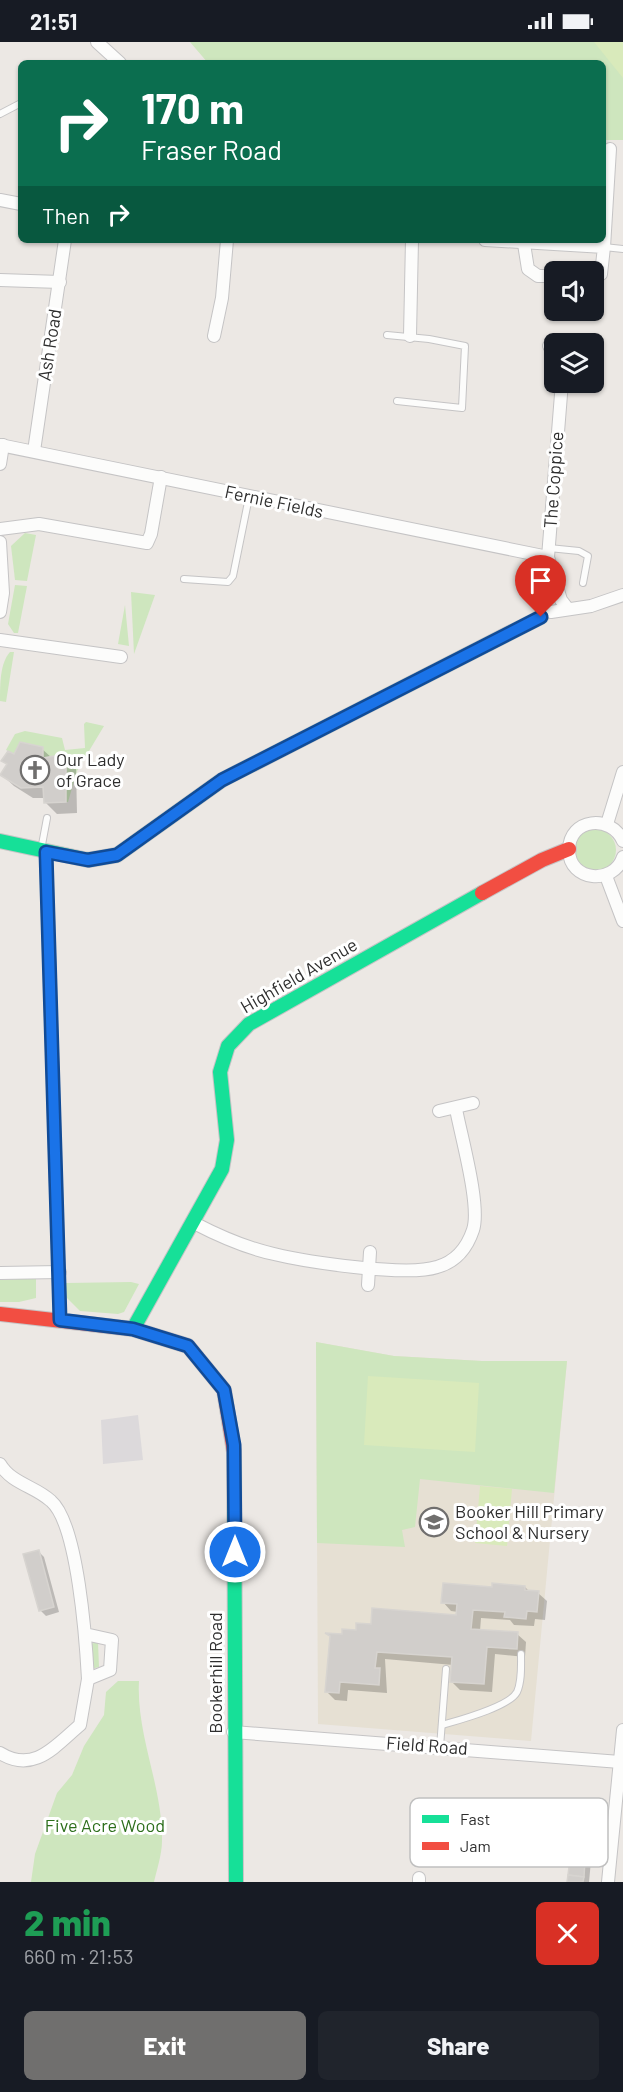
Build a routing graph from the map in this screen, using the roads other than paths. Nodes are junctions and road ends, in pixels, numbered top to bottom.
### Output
1 (97, 42) edge
2 (117, 60) edge
3 (18, 105) edge
4 (0, 114) edge
5 (610, 149) dead end
6 (0, 200) edge
7 (18, 203) edge
8 (606, 214) edge
9 (65, 243) edge
10 (227, 243) edge
11 (412, 243) edge
12 (514, 243) edge
13 (604, 243) edge
14 (524, 244) junction
15 (604, 247) junction
16 (623, 249) edge
17 (603, 261) edge
18 (544, 276) edge
19 (0, 280) edge
20 (60, 282) junction
21 (387, 335) dead end
22 (214, 336) dead end
23 (410, 336) junction
24 (561, 393) edge
25 (397, 401) dead end
26 (2, 445) edge
27 (34, 451) junction
28 (0, 464) edge
29 (161, 477) junction
30 (249, 497) junction
31 (0, 529) edge
32 (0, 542) edge
33 (549, 553) junction
34 (184, 579) dead end
35 (583, 583) dead end
36 (623, 595) edge
37 (568, 609) junction
38 (0, 612) edge
39 (546, 615) joint
40 (0, 640) edge
41 (121, 657) dead end
42 (623, 772) edge
43 (47, 818) dead end
44 (607, 824) junction
45 (0, 841) edge
46 (623, 841) edge
47 (569, 849) junction
48 (44, 852) junction
49 (623, 857) edge
50 (606, 876) junction
51 (623, 921) edge
52 (474, 1103) dead end
53 (456, 1109) junction
54 (439, 1111) dead end
55 (194, 1223) junction
56 (370, 1252) dead end
57 (370, 1268) junction
58 (60, 1272) junction
59 (0, 1273) edge
60 (368, 1285) dead end
61 (0, 1314) edge
62 (60, 1320) junction
63 (133, 1329) junction
64 (0, 1464) edge
65 (85, 1634) junction
66 (521, 1654) dead end
67 (446, 1669) dead end
68 (88, 1679) junction
69 (442, 1725) junction
70 (623, 1730) edge
71 (233, 1732) junction
72 (441, 1747) junction
73 (0, 1753) edge
74 (620, 1762) junction
75 (236, 1882) edge
76 (608, 1882) edge

1 - 2 street
3 - 4 lane
5 - 8 street
6 - 7 street
9 - 20 street, Ash Road
10 - 22 street
11 - 23 street
12 - 14 street
13 - 15 street
14 - 15 street
14 - 18 street
15 - 16 lane
15 - 17 street
19 - 20 street
20 - 27 street, Ash Road
21 - 23 lane
23 - 25 lane
24 - 33 street, The Coppice
26 - 27 street, Fernie Fields
26 - 28 street
27 - 29 street, Fernie Fields
29 - 30 street, Fernie Fields
29 - 31 street
30 - 33 street, Fernie Fields
30 - 34 lane
32 - 38 street
33 - 35 lane
33 - 37 street, The Coppice
36 - 37 street
37 - 39 street
39 - 48 street
40 - 41 street
42 - 44 street
43 - 48 lane
44 - 46 street
44 - 47 street
45 - 48 street
47 - 50 street
47 - 55 street, Highfield Avenue
48 - 58 street
49 - 50 street
50 - 51 street
52 - 53 street
53 - 54 street
53 - 57 street
55 - 57 street
55 - 63 street, Highfield Avenue
56 - 57 street
57 - 60 street
58 - 59 street
58 - 62 street
61 - 62 street, Bookerhill Road
62 - 63 street, Bookerhill Road
63 - 71 street, Bookerhill Road
64 - 65 street
65 - 68 street
65 - 68 street
66 - 69 lane
67 - 69 lane
68 - 73 street
69 - 72 lane
70 - 74 street
71 - 72 street, Field Road
71 - 75 street, Bookerhill Road
72 - 74 street, Field Road
74 - 76 street

